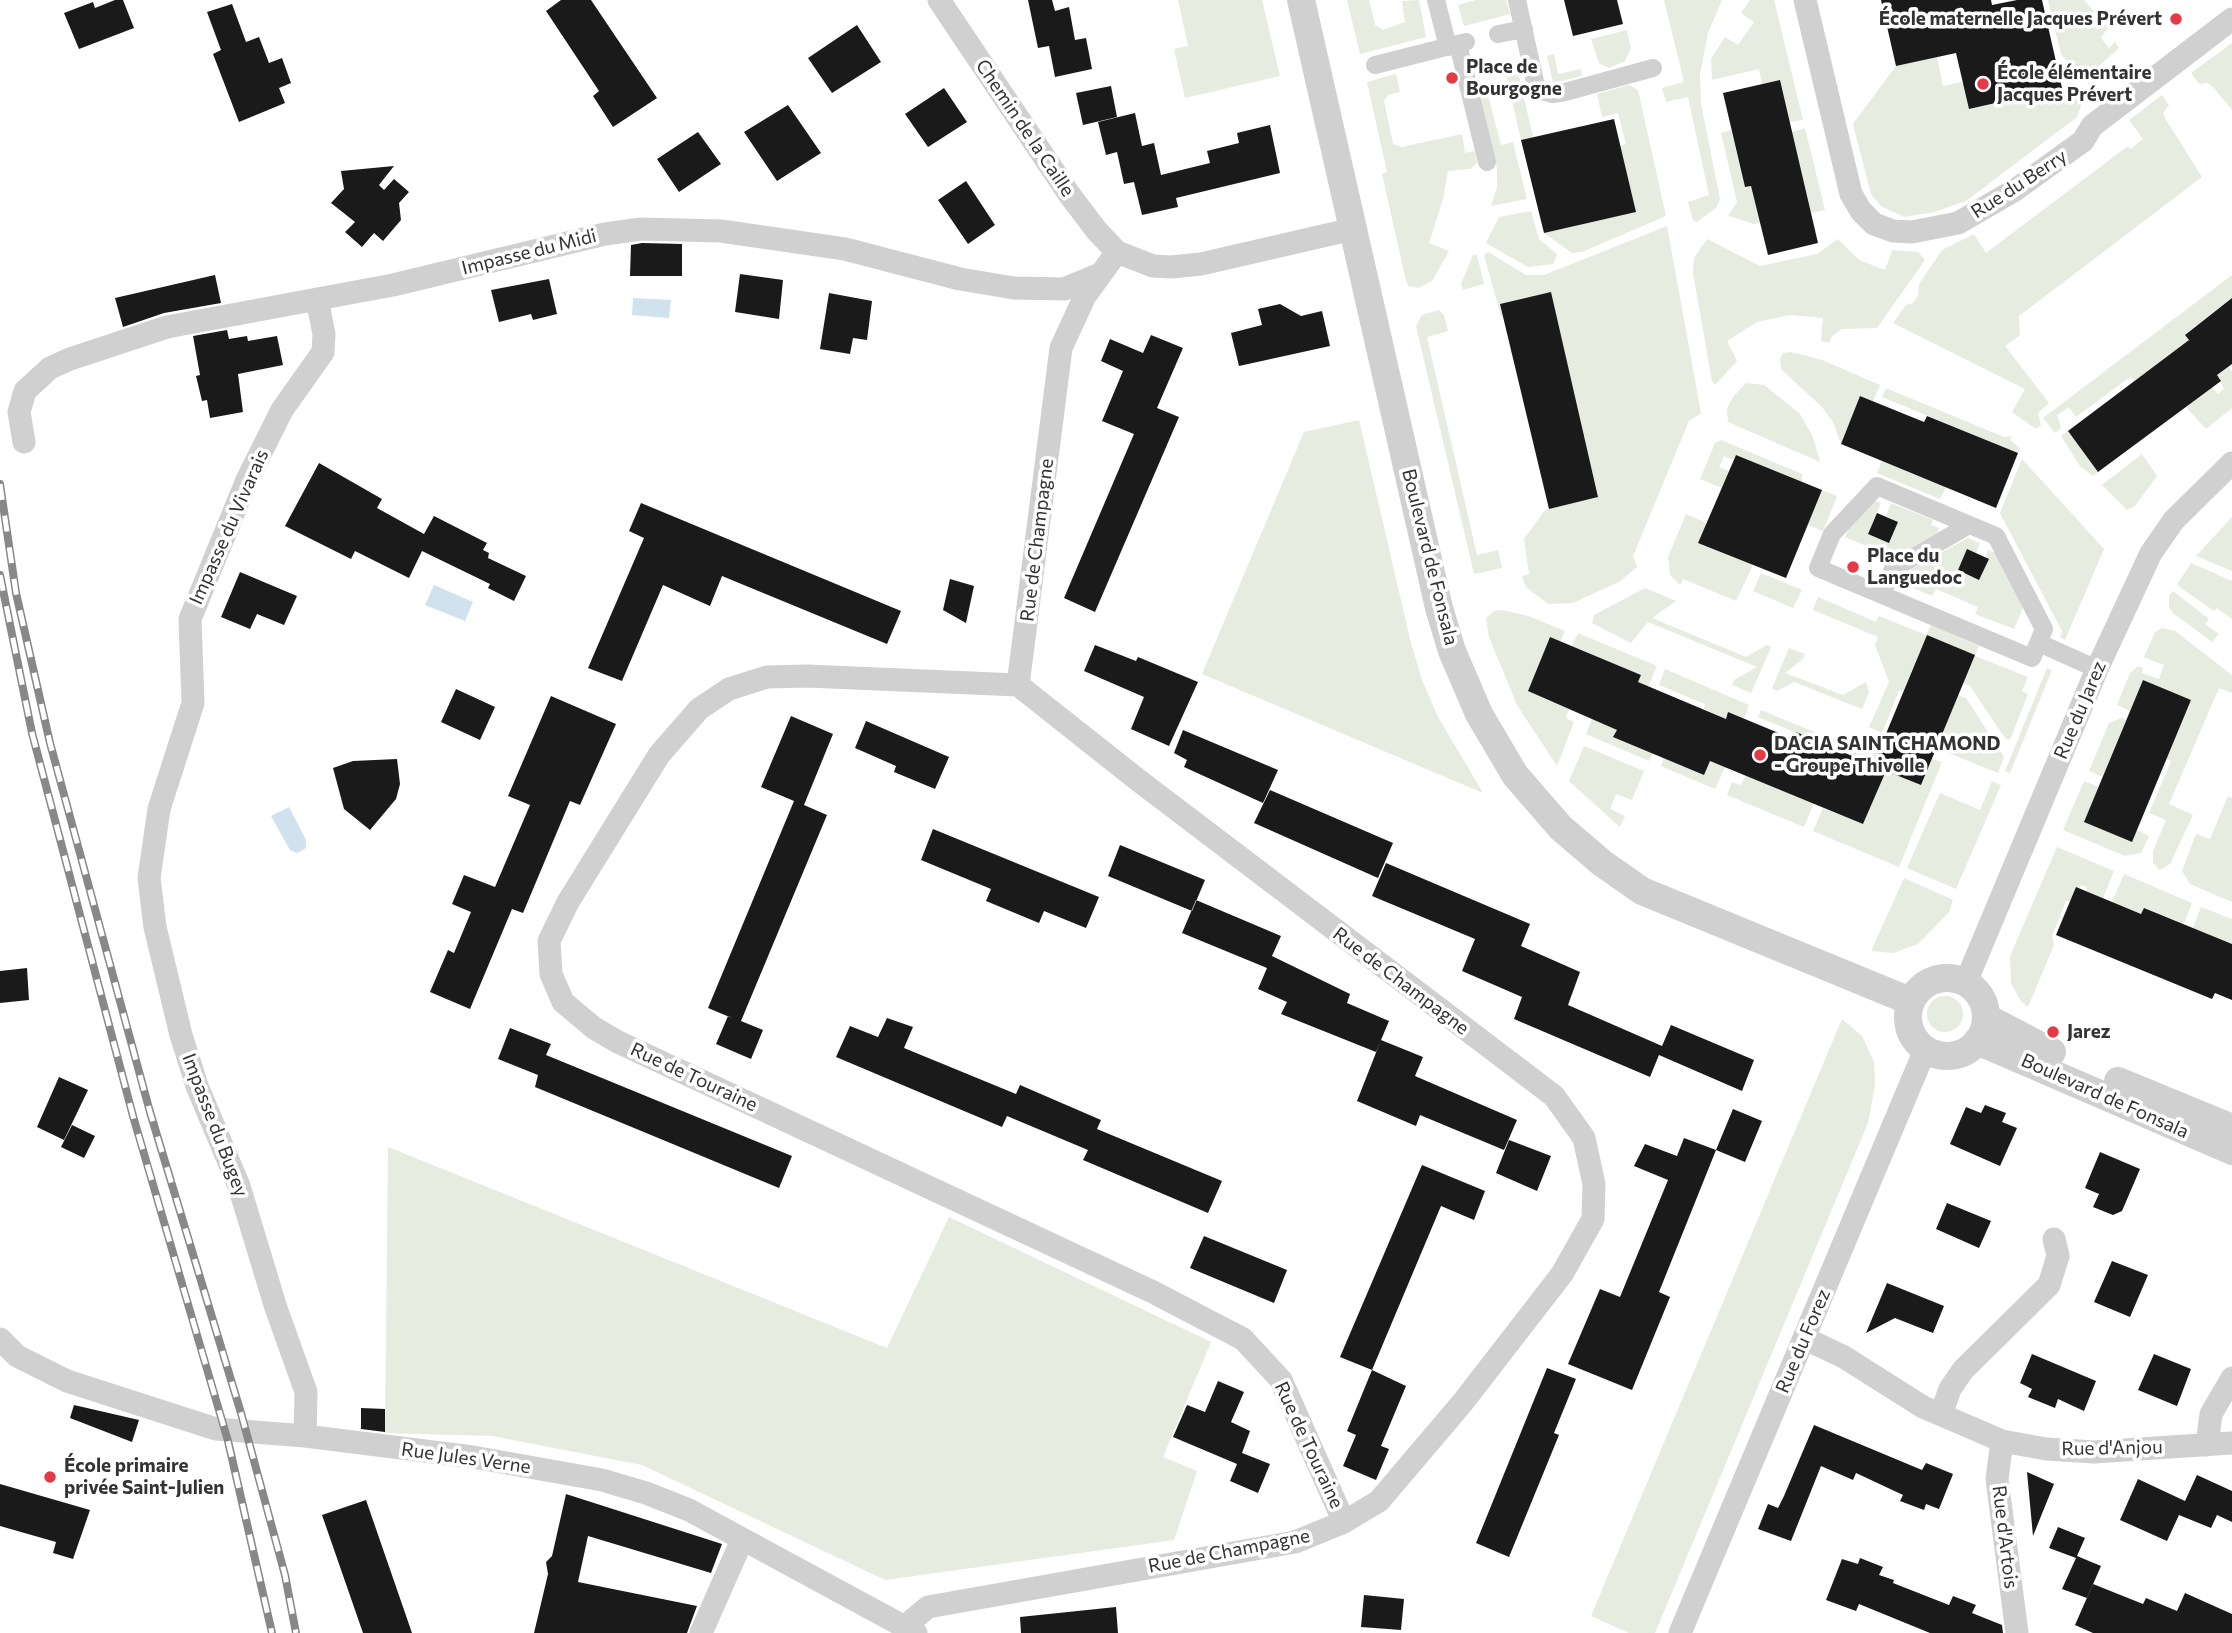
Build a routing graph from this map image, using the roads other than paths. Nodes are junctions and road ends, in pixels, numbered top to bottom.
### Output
1 (939, 0) edge
2 (1301, 0) edge
3 (1436, 0) edge
4 (1517, 0) edge
5 (1805, 0) edge
6 (2232, 19) edge
7 (1524, 29) junction
8 (1498, 34) dead end
9 (1457, 45) junction
10 (1375, 65) dead end
11 (1653, 68) dead end
12 (1487, 162) dead end
13 (1353, 229) junction
14 (1117, 252) junction
15 (1098, 275) junction
16 (317, 299) junction
17 (24, 442) dead end
18 (2232, 463) edge
19 (1969, 524) junction
20 (1882, 594) junction
21 (2039, 643) junction
22 (2097, 668) junction
23 (1018, 685) junction
24 (159, 809) joint
25 (1966, 982) junction
26 (1910, 1001) junction
27 (1982, 1030) junction
28 (1925, 1050) junction
29 (2232, 1128) edge
30 (2232, 1151) edge
31 (2054, 1239) dead end
32 (1804, 1338) junction
33 (0, 1339) edge
34 (2232, 1378) edge
35 (1941, 1414) junction
36 (305, 1436) junction
37 (2002, 1441) junction
38 (2232, 1443) edge
39 (2207, 1445) junction
40 (1344, 1522) junction
41 (742, 1540) junction
42 (910, 1630) edge
43 (701, 1633) edge
44 (1680, 1633) edge
45 (2017, 1633) edge

1 - 14 street, Chemin de la Caille
2 - 13 street, Boulevard de Fonsala
3 - 9 street
4 - 7 street
5 - 6 street, Rue du Berry
7 - 8 street
7 - 11 street
9 - 10 street
9 - 12 street
13 - 14 street
13 - 26 street, Boulevard de Fonsala
14 - 15 street, Rue de Champagne
15 - 16 street, Impasse du Midi
15 - 23 street, Rue de Champagne
16 - 17 street, Impasse du Midi
16 - 24 street, Impasse du Vivarais
18 - 22 street, Rue du Jarez
19 - 20 street
19 - 20 street
19 - 21 street
20 - 21 street
21 - 22 street
22 - 25 street, Rue du Jarez
23 - 40 street, Rue de Champagne
23 - 40 street, Rue de Touraine
24 - 36 street, Impasse du Bugey
25 - 26 street
25 - 27 street
26 - 28 street
27 - 28 street
27 - 29 street, Boulevard de Fonsala
27 - 30 street, Boulevard de Fonsala
28 - 32 street, Rue du Forez
31 - 35 street
32 - 35 street, Rue d'Anjou
32 - 44 street, Rue du Forez
33 - 36 street, Rue Jules Verne
34 - 39 street
35 - 37 street, Rue d'Anjou
36 - 41 street, Rue Jules Verne
37 - 39 street, Rue d'Anjou
37 - 45 street, Rue d'Artois
38 - 39 street, Rue d'Anjou
40 - 42 street, Rue de Champagne
41 - 42 street, Rue Jules Verne
41 - 43 street

